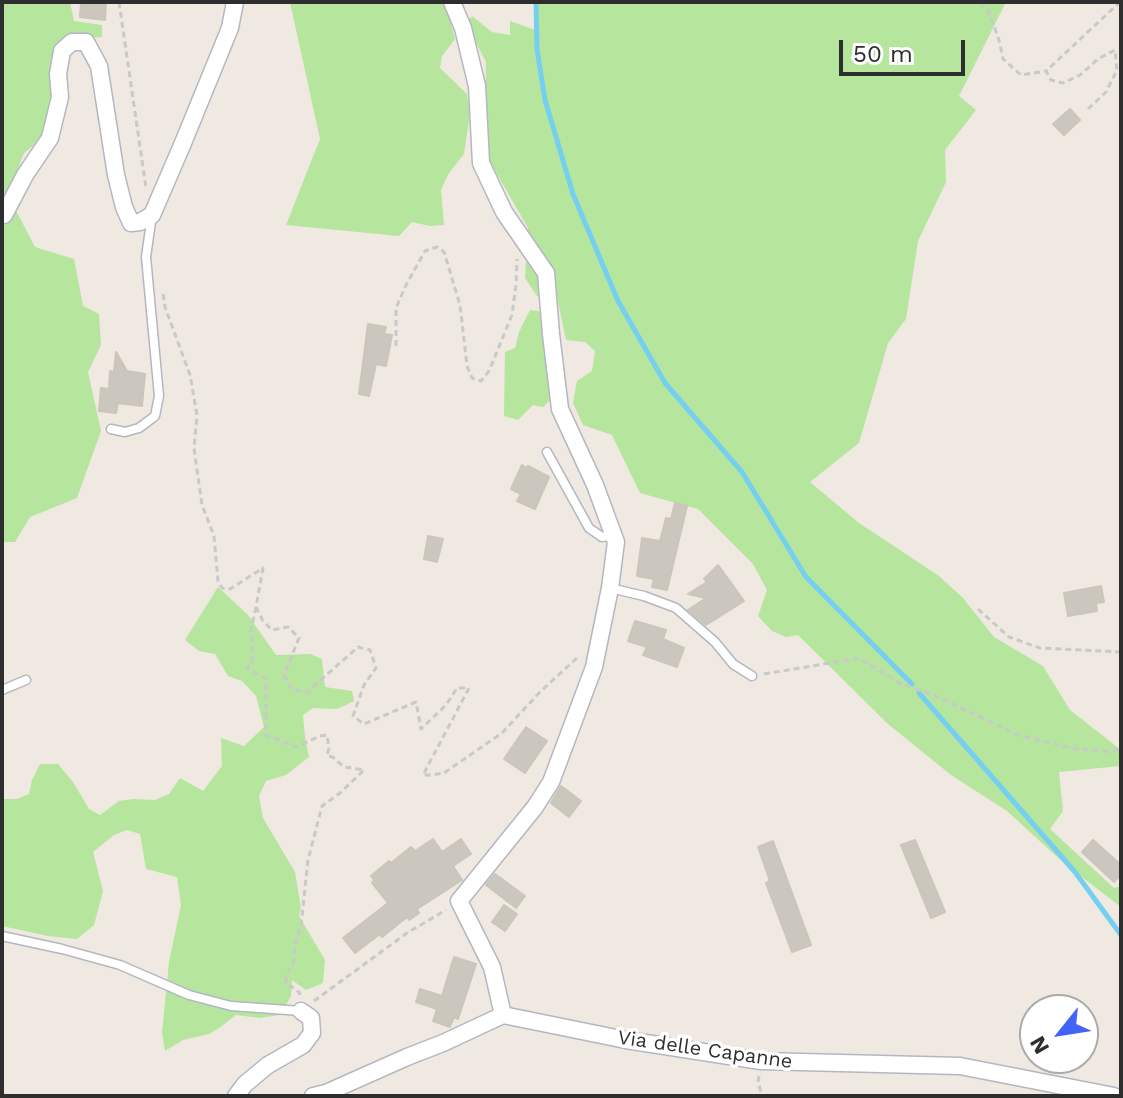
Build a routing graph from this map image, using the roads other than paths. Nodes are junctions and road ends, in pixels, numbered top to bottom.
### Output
1 (235, 2) edge
2 (452, 2) edge
3 (4, 215) dead end
4 (152, 215) junction
5 (111, 429) dead end
6 (547, 452) dead end
7 (614, 535) junction
8 (610, 588) junction
9 (752, 676) road end
10 (26, 680) dead end
11 (2, 690) edge
12 (2, 936) edge
13 (301, 1011) joint
14 (503, 1015) junction
15 (236, 1096) edge
16 (313, 1096) edge
17 (1114, 1096) edge

1 - 4 street
2 - 7 street
3 - 4 street
4 - 5 lane
6 - 7 lane
7 - 8 street
8 - 9 lane
8 - 14 street
10 - 11 lane
12 - 13 lane
13 - 15 street
14 - 16 street
14 - 17 street, Via delle Capanne

